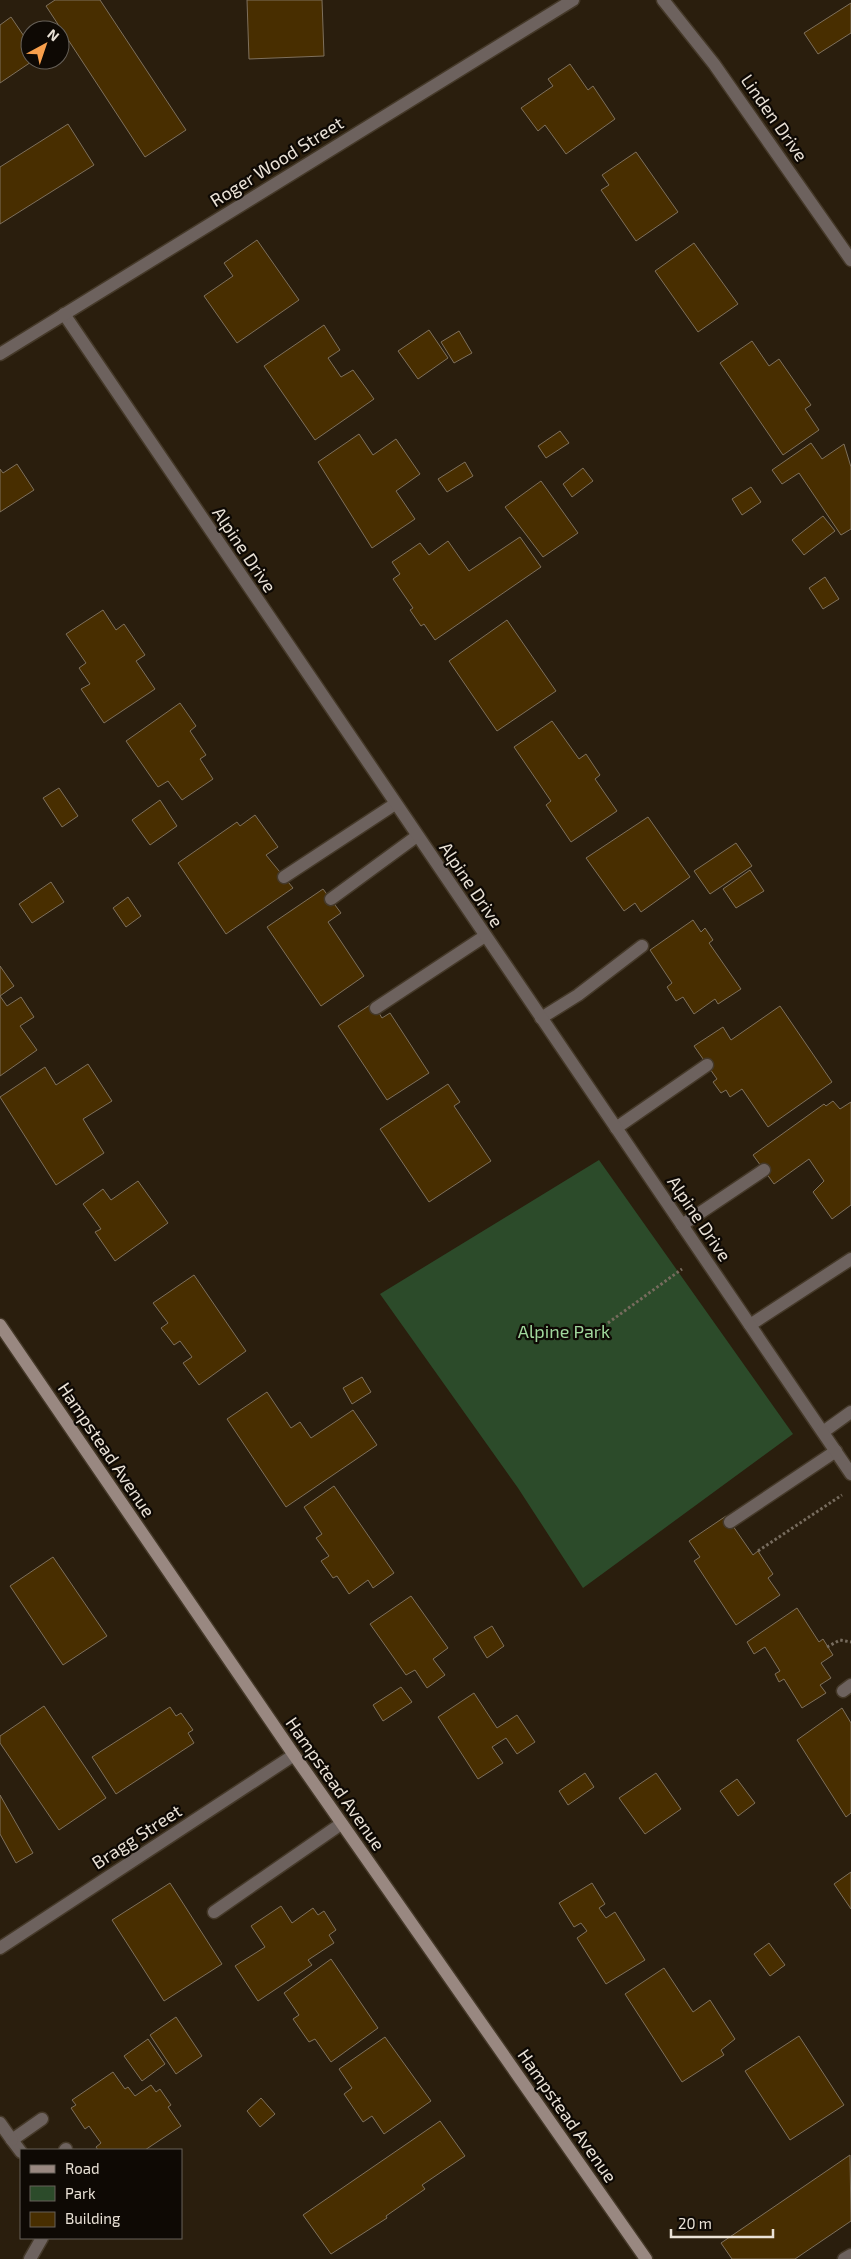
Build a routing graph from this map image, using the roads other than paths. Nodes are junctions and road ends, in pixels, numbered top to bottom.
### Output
1 (573, 0) edge
2 (663, 0) edge
3 (851, 260) edge
4 (64, 314) junction
5 (0, 354) edge
6 (395, 804) junction
7 (417, 836) junction
8 (284, 877) dead end
9 (330, 899) dead end
10 (485, 936) junction
11 (642, 946) dead end
12 (376, 1008) dead end
13 (541, 1018) junction
14 (707, 1064) dead end
15 (616, 1128) junction
16 (764, 1170) dead end
17 (682, 1226) junction
18 (851, 1259) edge
19 (0, 1325) edge
20 (750, 1325) junction
21 (851, 1412) edge
22 (823, 1432) junction
23 (836, 1451) junction
24 (851, 1474) edge
25 (730, 1522) dead end
26 (294, 1755) junction
27 (341, 1824) junction
28 (214, 1912) dead end
29 (0, 1948) edge
30 (42, 2119) dead end
31 (0, 2123) edge
32 (12, 2140) junction
33 (20, 2151) edge
34 (41, 2239) edge
35 (851, 2255) edge
36 (30, 2259) edge
37 (646, 2259) edge
38 (844, 2259) edge

1 - 4 street, Roger Wood Street
2 - 3 street, Linden Drive
4 - 5 street, Roger Wood Street
4 - 6 street, Alpine Drive
6 - 7 street, Alpine Drive
6 - 8 street
7 - 9 street
7 - 10 street, Alpine Drive
10 - 12 street
10 - 13 street, Alpine Drive
11 - 13 street
13 - 15 street, Alpine Drive
14 - 15 street
15 - 17 street, Alpine Drive
16 - 17 street
17 - 20 street, Alpine Drive
18 - 20 street
19 - 26 street, Hampstead Avenue
20 - 22 street, Alpine Drive
21 - 22 street
22 - 23 street, Alpine Drive
23 - 24 street, Alpine Drive
23 - 25 street
26 - 27 street, Hampstead Avenue
26 - 29 street, Bragg Street
27 - 28 street
27 - 37 street, Hampstead Avenue
30 - 32 street
31 - 32 street
32 - 33 street
34 - 36 street
35 - 38 street

